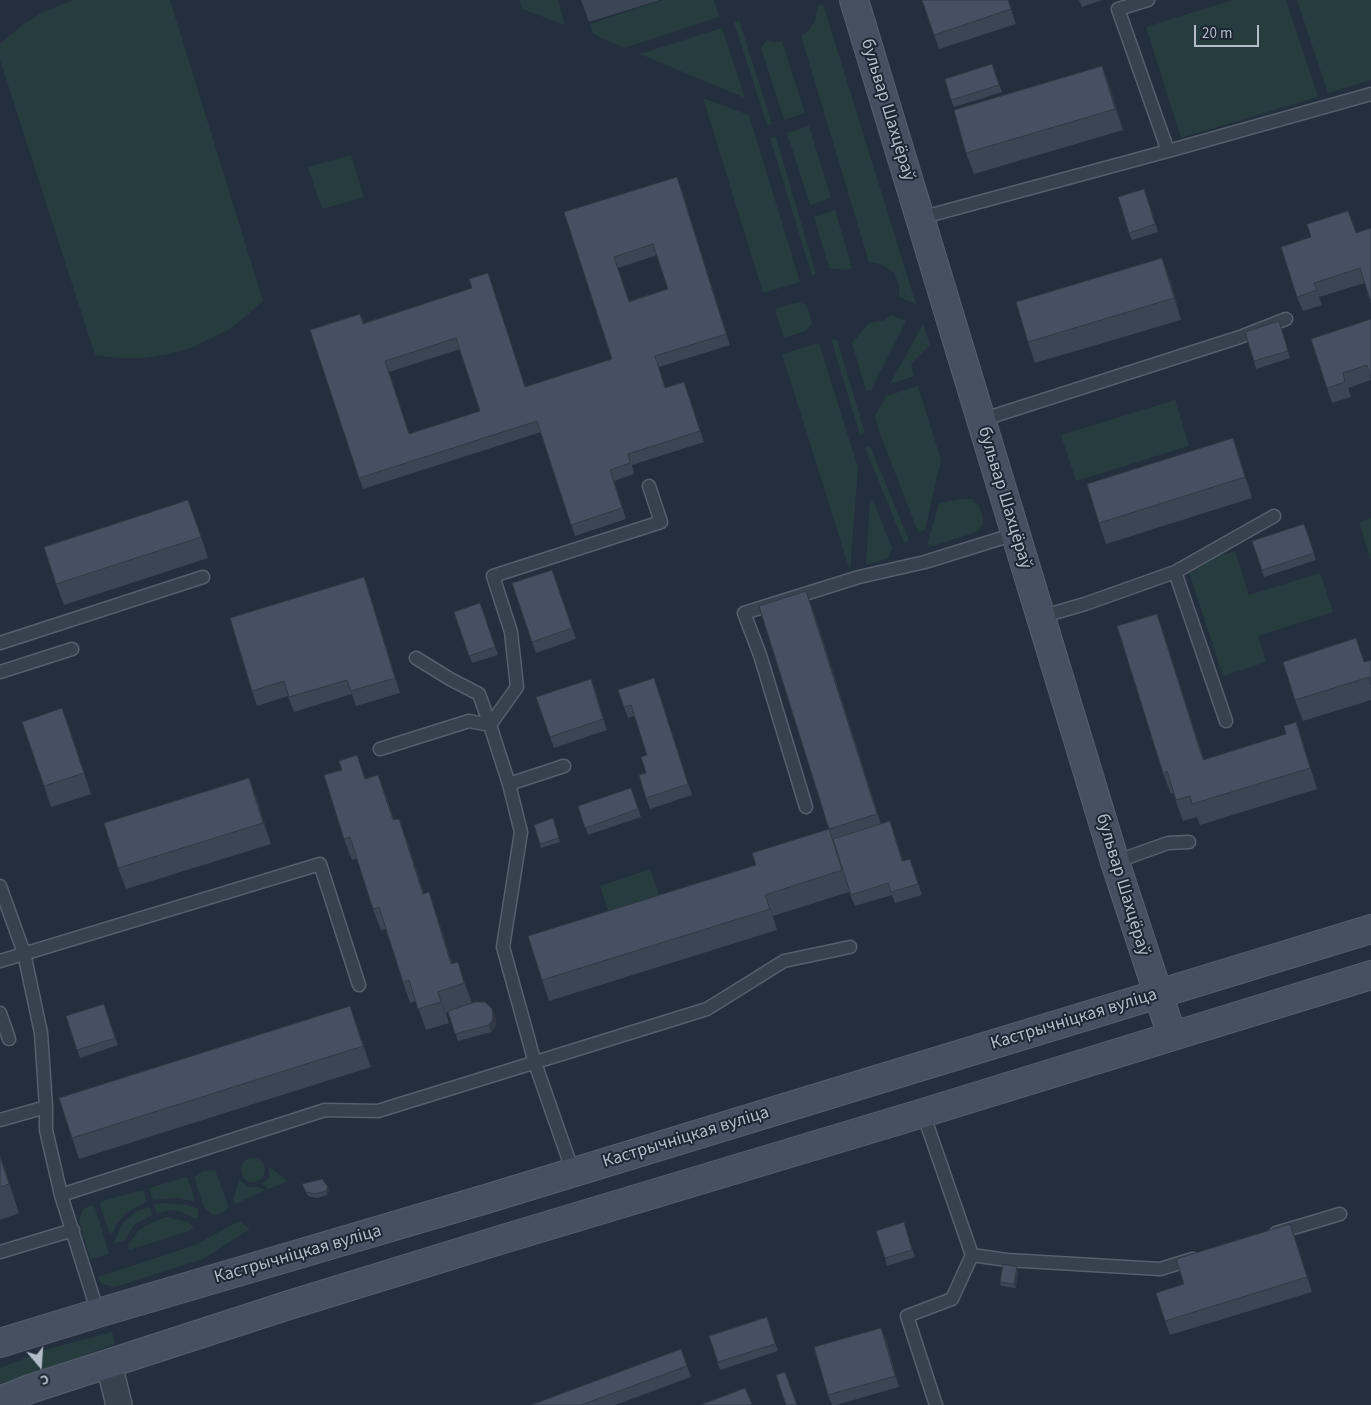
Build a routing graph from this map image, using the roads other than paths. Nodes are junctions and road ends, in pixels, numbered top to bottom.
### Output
1 (854, 0) edge
2 (1148, 0) edge
3 (1371, 94) edge
4 (1168, 151) junction
5 (920, 218) junction
6 (1286, 319) dead end
7 (981, 420) junction
8 (649, 486) dead end
9 (1274, 516) dead end
10 (1015, 534) junction
11 (1175, 572) junction
12 (203, 576) dead end
13 (1040, 617) junction
14 (0, 643) edge
15 (72, 649) dead end
16 (416, 658) dead end
17 (0, 672) edge
18 (1226, 720) dead end
19 (490, 726) junction
20 (380, 750) dead end
21 (564, 766) dead end
22 (509, 784) junction
23 (806, 807) dead end
24 (1189, 842) dead end
25 (1114, 862) junction
26 (0, 886) edge
27 (1371, 930) edge
28 (850, 947) dead end
29 (24, 953) junction
30 (0, 961) edge
31 (1371, 975) edge
32 (359, 985) dead end
33 (1157, 995) junction
34 (0, 1012) edge
35 (1172, 1036) junction
36 (9, 1039) dead end
37 (535, 1063) junction
38 (46, 1107) junction
39 (923, 1113) junction
40 (0, 1120) edge
41 (573, 1172) junction
42 (61, 1195) junction
43 (1340, 1214) dead end
44 (73, 1230) junction
45 (1264, 1237) edge
46 (0, 1252) edge
47 (972, 1254) junction
48 (1207, 1255) edge
49 (98, 1313) junction
50 (0, 1343) edge
51 (109, 1364) junction
52 (0, 1401) edge
53 (119, 1405) edge
54 (936, 1405) edge

1 - 5 main road, бульвар Шахцёраў
2 - 4 lane
3 - 4 lane
4 - 5 lane
5 - 7 main road, бульвар Шахцёраў
6 - 7 lane
7 - 10 main road, бульвар Шахцёраў
8 - 19 lane
9 - 11 lane
10 - 13 main road, бульвар Шахцёраў
10 - 23 lane
11 - 13 lane
11 - 18 lane
12 - 14 lane
13 - 25 main road, бульвар Шахцёраў
15 - 17 lane
16 - 19 lane
19 - 20 lane
19 - 22 lane
21 - 22 lane
22 - 37 lane
24 - 25 lane
25 - 33 main road, бульвар Шахцёраў
26 - 29 lane
27 - 33 main road, Кастрычніцкая вуліца
28 - 37 lane
29 - 30 lane
29 - 32 lane
29 - 38 lane
31 - 35 main road
33 - 35 main road, бульвар Шахцёраў
33 - 41 main road, Кастрычніцкая вуліца
34 - 36 lane
35 - 39 main road
37 - 41 lane
37 - 42 lane
38 - 40 lane
38 - 42 lane
39 - 47 lane
39 - 51 main road
41 - 49 main road, Кастрычніцкая вуліца
42 - 44 lane
43 - 45 lane
44 - 46 lane
44 - 49 lane
47 - 48 lane
47 - 54 lane
49 - 50 main road, Кастрычніцкая вуліца
51 - 52 main road
51 - 53 street

